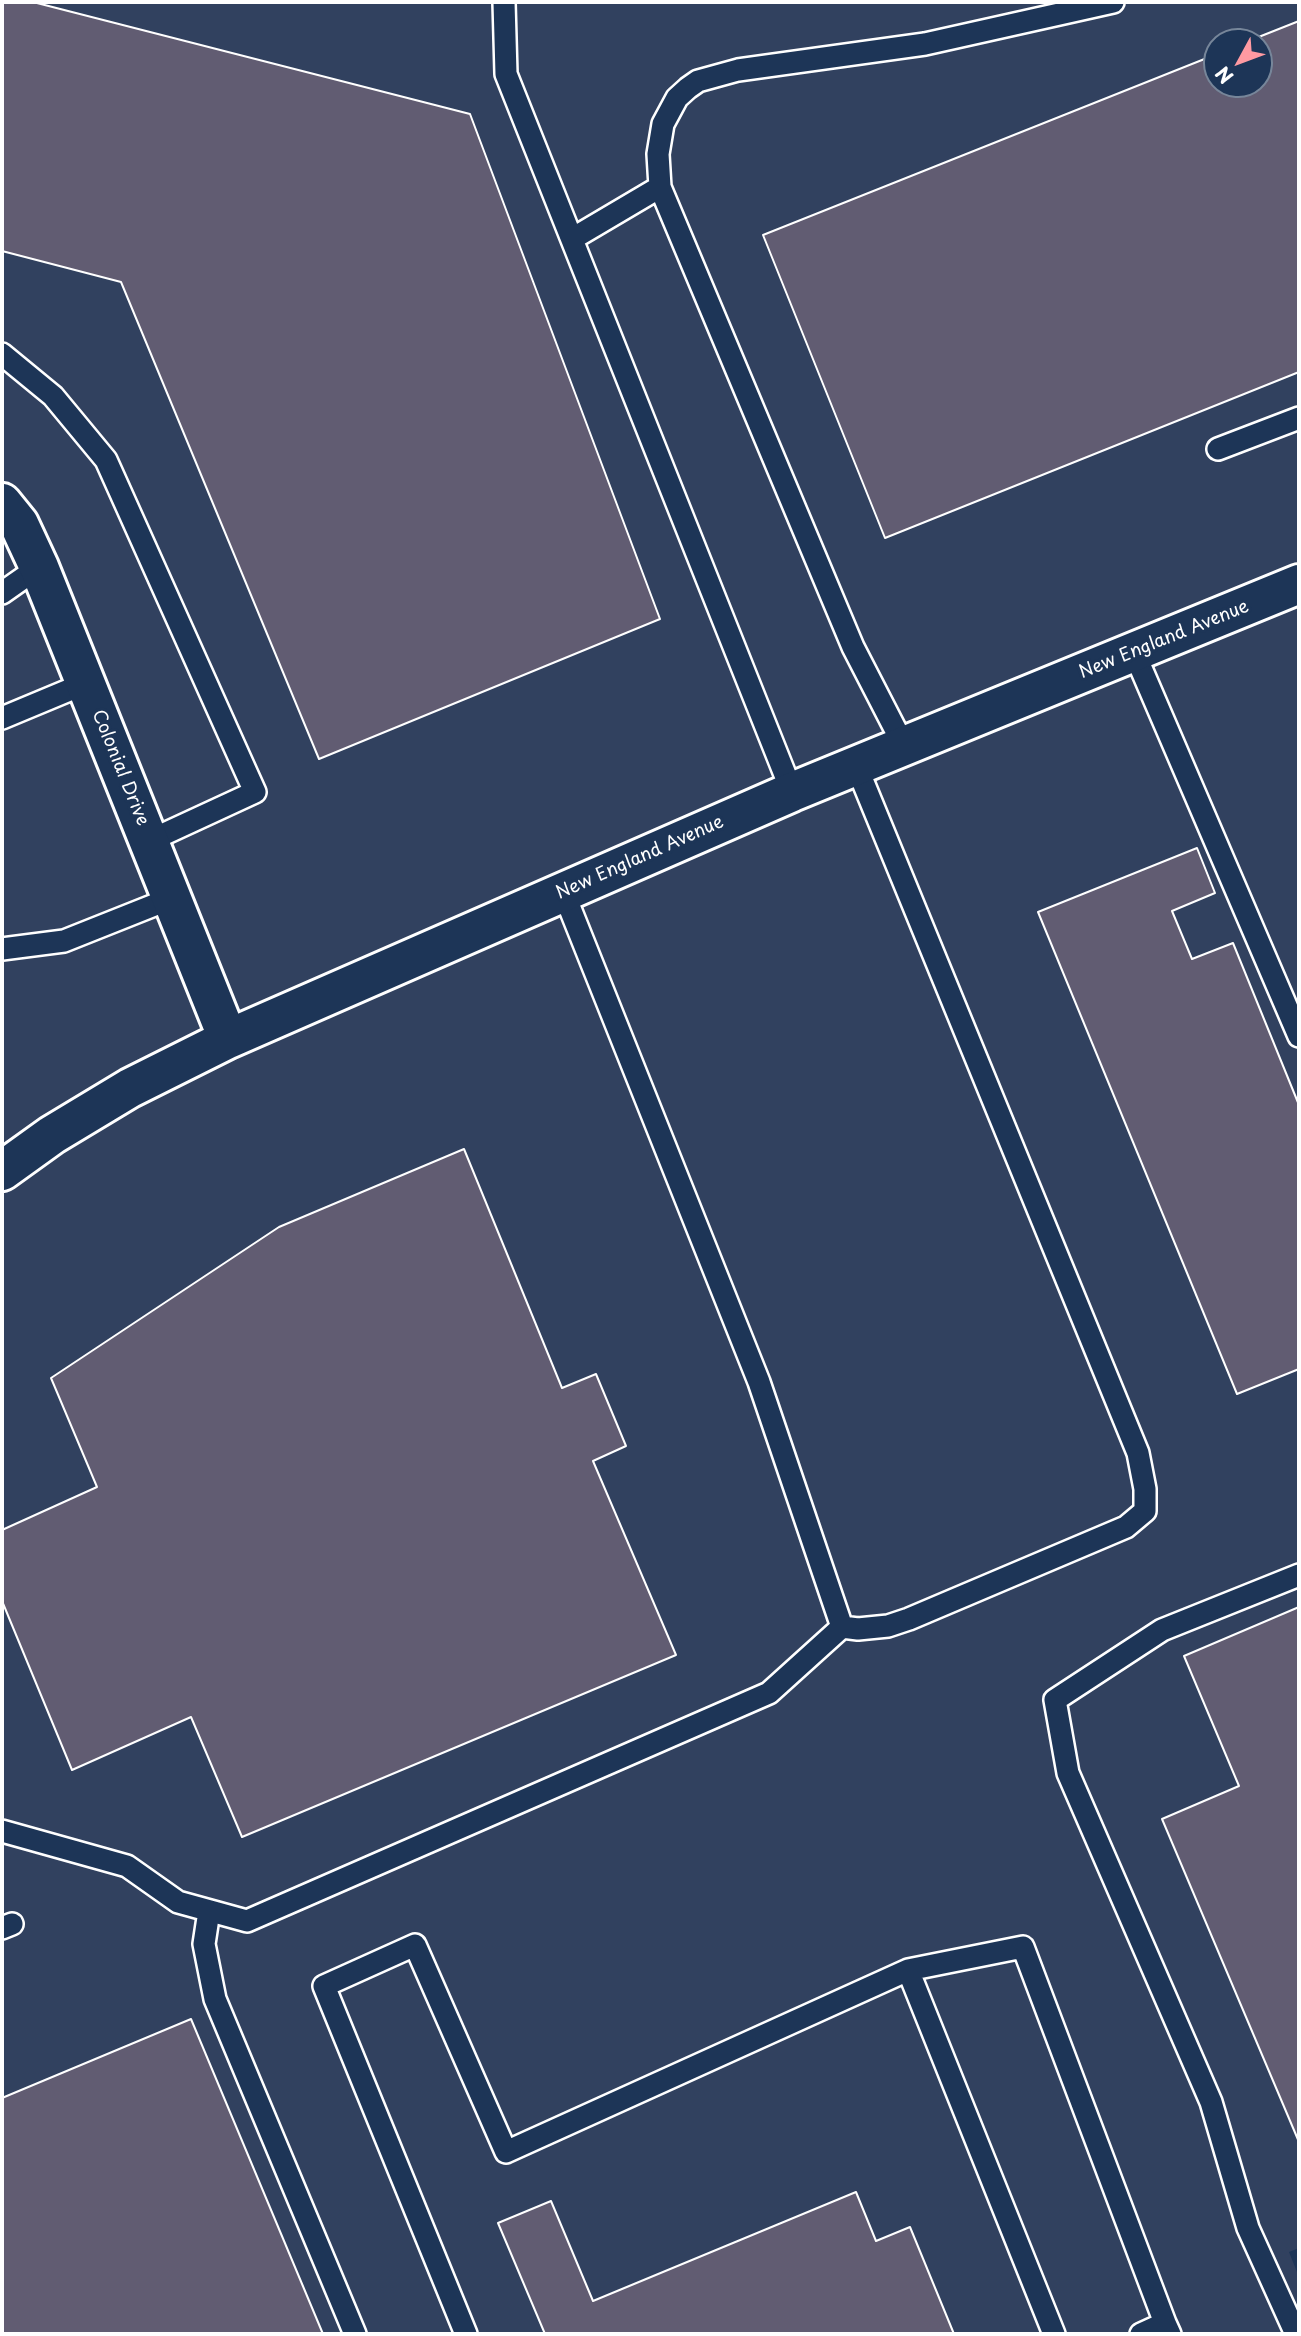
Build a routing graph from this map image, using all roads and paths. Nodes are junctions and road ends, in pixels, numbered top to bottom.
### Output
1 (504, 2) edge
2 (1113, 2) edge
3 (660, 187) junction
4 (572, 239) junction
5 (2, 354) edge
6 (1299, 418) edge
7 (1218, 449) dead end
8 (2, 503) edge
9 (39, 567) junction
10 (1299, 584) edge
11 (2, 593) edge
12 (1134, 652) junction
13 (86, 683) junction
14 (2, 719) edge
15 (904, 746) junction
16 (856, 765) junction
17 (792, 792) junction
18 (149, 841) junction
19 (563, 891) junction
20 (172, 898) junction
21 (2, 949) edge
22 (1299, 1036) edge
23 (228, 1039) junction
24 (2, 1171) edge
25 (1299, 1575) edge
26 (842, 1627) junction
27 (2, 1831) edge
28 (209, 1910) junction
29 (908, 1970) junction
30 (1167, 2329) edge
31 (355, 2334) edge
32 (466, 2334) edge
33 (1054, 2334) edge
34 (1141, 2334) edge
35 (1296, 2334) edge

1 - 4 lane
2 - 3 lane
3 - 4 lane
3 - 15 lane
4 - 17 lane
5 - 18 lane
6 - 7 lane
8 - 9 street, Colonial Drive
9 - 11 lane
9 - 13 street, Colonial Drive
10 - 12 street, New England Avenue
12 - 15 street, New England Avenue
12 - 22 lane
13 - 14 lane
13 - 18 street, Colonial Drive
15 - 16 street, New England Avenue
16 - 17 street, New England Avenue
16 - 26 lane
17 - 19 street, New England Avenue
18 - 20 street, Colonial Drive
19 - 23 street, New England Avenue
19 - 26 lane
20 - 21 lane
20 - 23 street, Colonial Drive
23 - 24 street, New England Avenue
25 - 35 lane
26 - 28 lane
27 - 28 lane
28 - 31 lane
29 - 30 lane
29 - 32 lane
29 - 33 lane
30 - 34 lane

